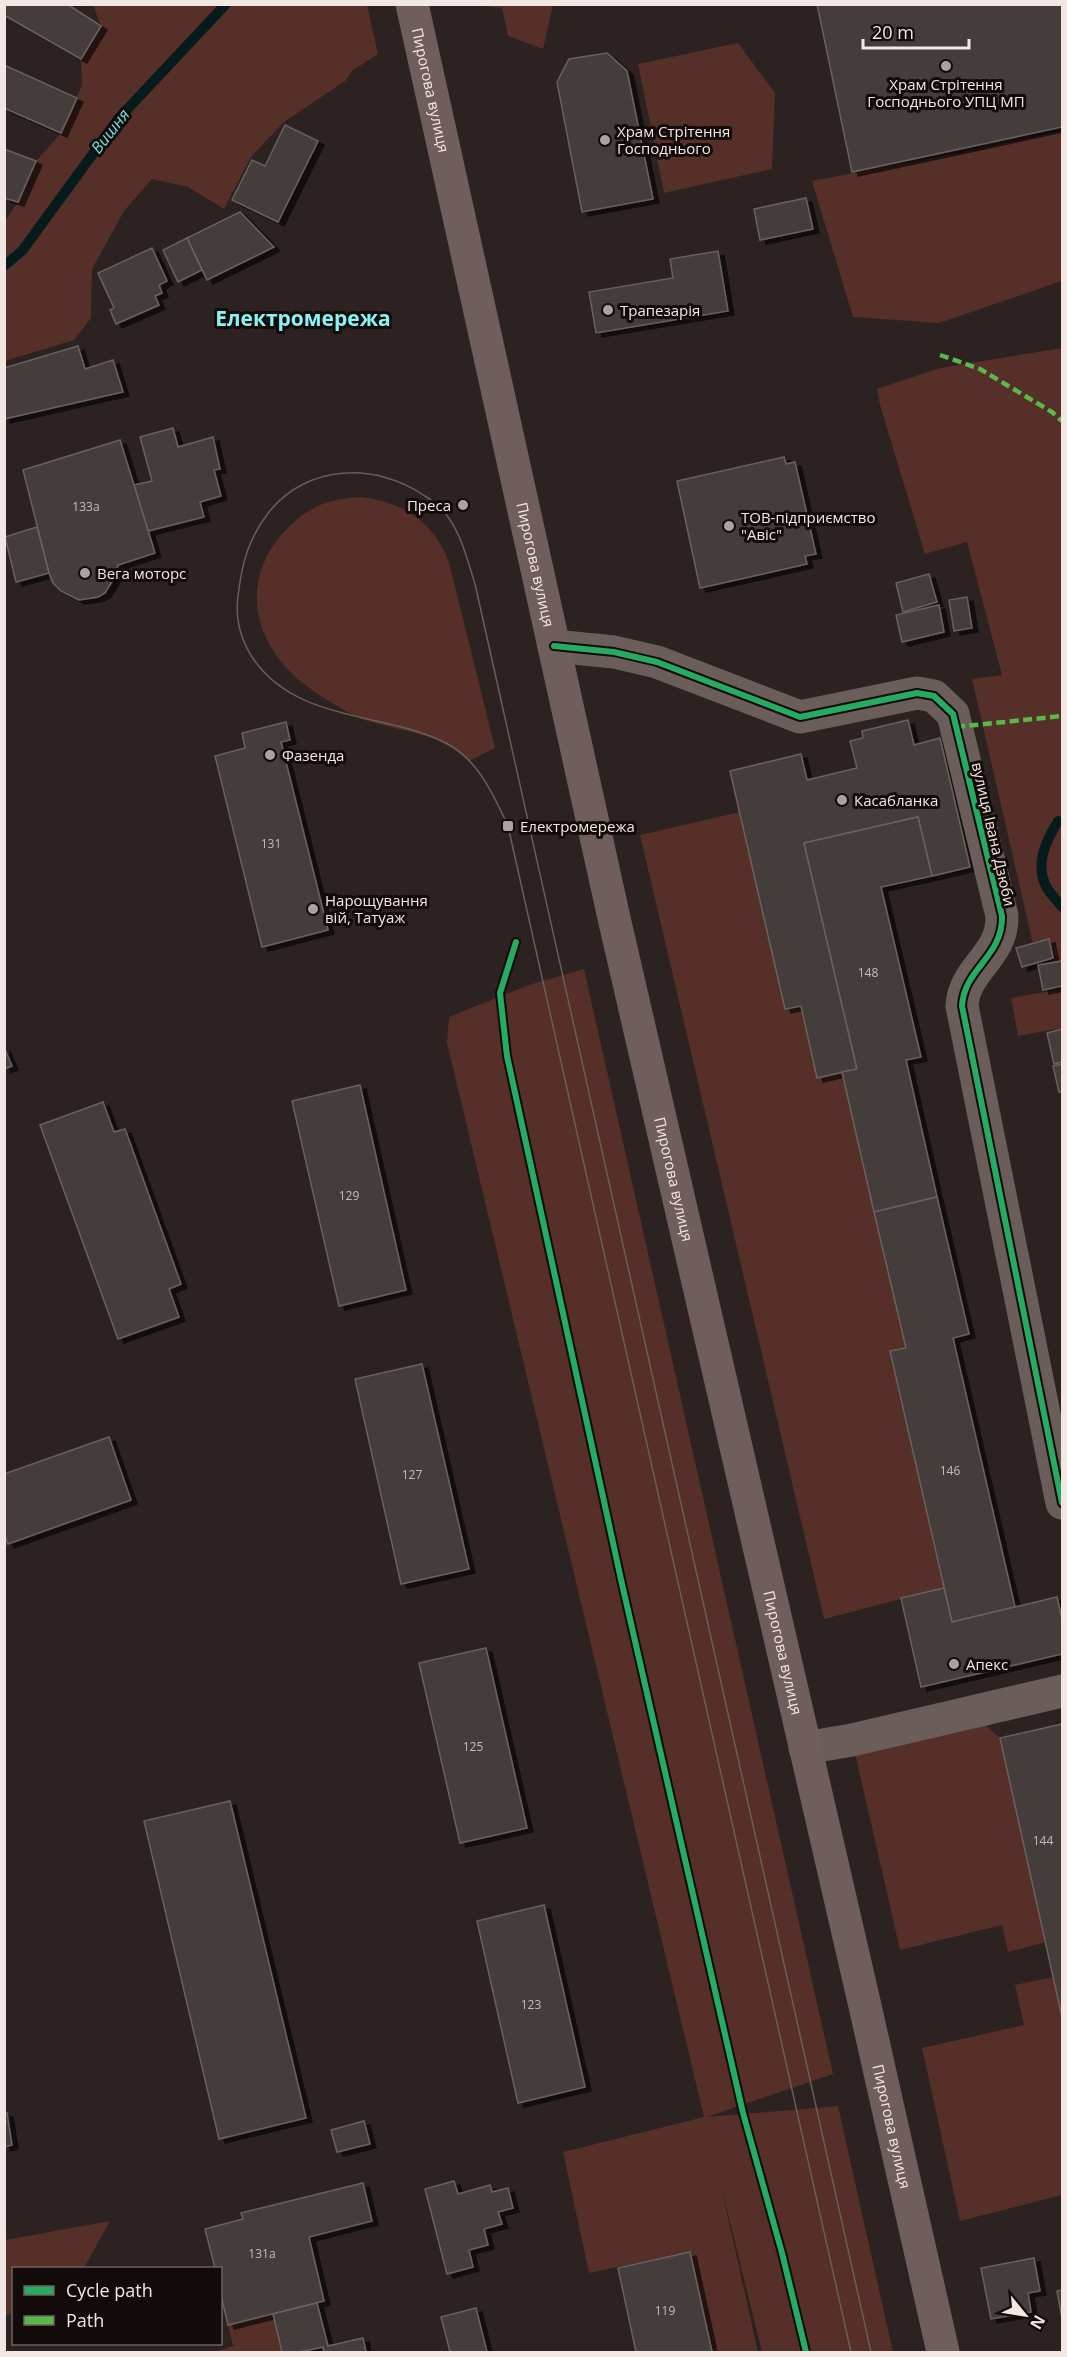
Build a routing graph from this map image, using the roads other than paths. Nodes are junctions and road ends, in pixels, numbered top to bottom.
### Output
1 (412, 4) edge
2 (554, 646) junction
3 (1062, 1503) edge
4 (1062, 1691) edge
5 (805, 1748) junction
6 (943, 2352) edge

1 - 2 main road, Пирогова вулиця
2 - 3 street, вулиця Івана Дзюби
2 - 5 main road, Пирогова вулиця
4 - 5 street
5 - 6 main road, Пирогова вулиця

